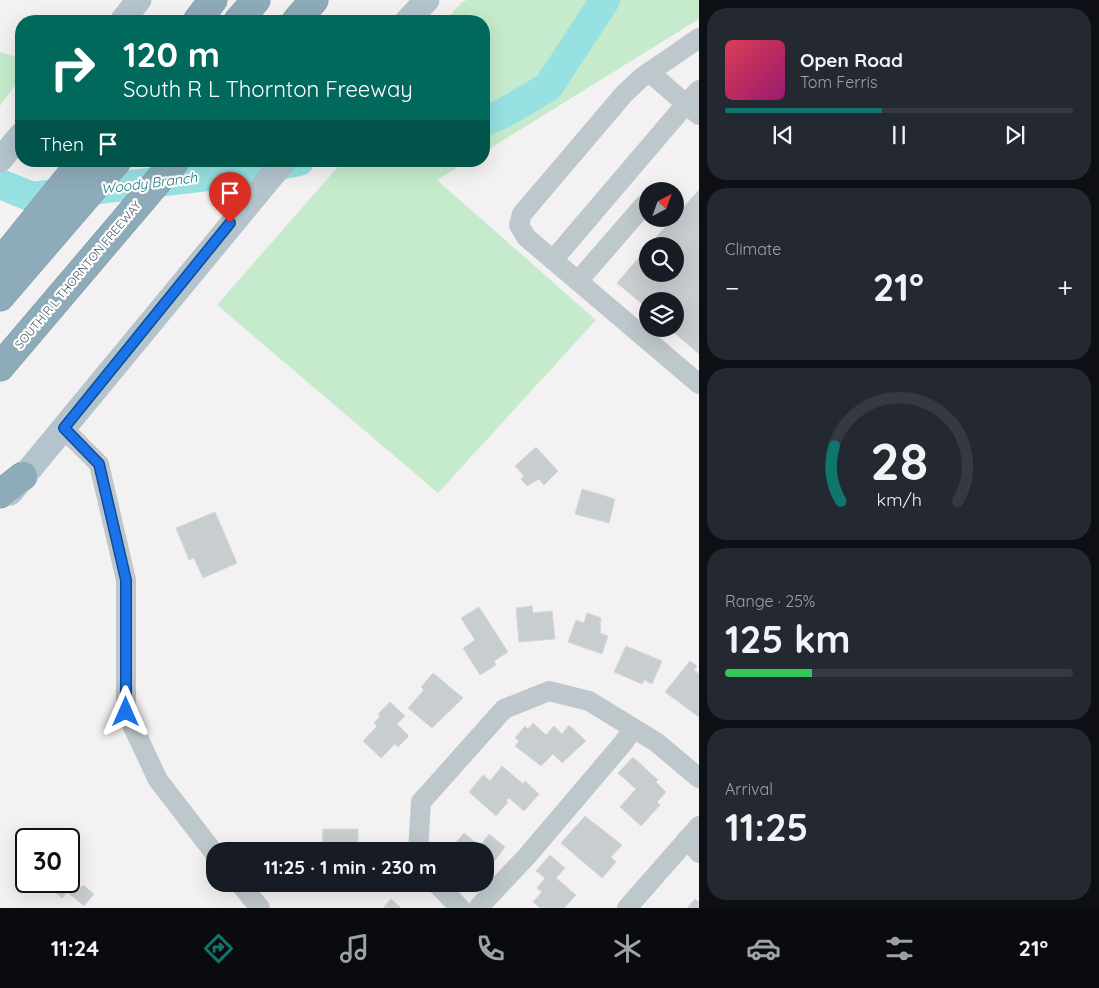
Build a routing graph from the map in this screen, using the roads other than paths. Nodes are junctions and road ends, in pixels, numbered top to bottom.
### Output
1 (140, 0) edge
2 (213, 0) edge
3 (256, 0) edge
4 (314, 0) edge
5 (427, 0) edge
6 (127, 15) edge
7 (202, 15) edge
8 (243, 15) edge
9 (301, 15) edge
10 (413, 15) edge
11 (699, 38) edge
12 (649, 72) junction
13 (695, 103) edge
14 (15, 142) edge
15 (0, 160) edge
16 (77, 167) edge
17 (112, 167) edge
18 (170, 167) edge
19 (279, 167) edge
20 (639, 211) edge
21 (553, 260) junction
22 (0, 263) edge
23 (578, 282) junction
24 (0, 298) edge
25 (0, 367) edge
26 (699, 384) edge
27 (64, 428) junction
28 (23, 476) junction
29 (0, 494) edge
30 (0, 505) edge
31 (633, 728) junction
32 (699, 778) edge
33 (695, 839) edge
34 (206, 842) edge
35 (419, 842) edge
36 (247, 892) edge
37 (445, 892) edge
38 (260, 908) edge
39 (460, 908) edge
40 (478, 908) edge
41 (627, 908) edge

1 - 6 main road
2 - 7 highway
3 - 8 highway
4 - 9 highway
5 - 10 main road
11 - 12 street
12 - 13 street
12 - 21 street
13 - 21 street
14 - 15 main road
16 - 22 highway
17 - 24 highway
18 - 25 highway, SOUTH R L THORNTON FREEWAY
19 - 27 main road
20 - 23 street
21 - 23 street
23 - 26 street
27 - 28 main road
27 - 34 street
28 - 29 highway
28 - 30 main road
31 - 32 street
31 - 35 street
31 - 40 street
33 - 41 street
36 - 38 street
37 - 39 street

